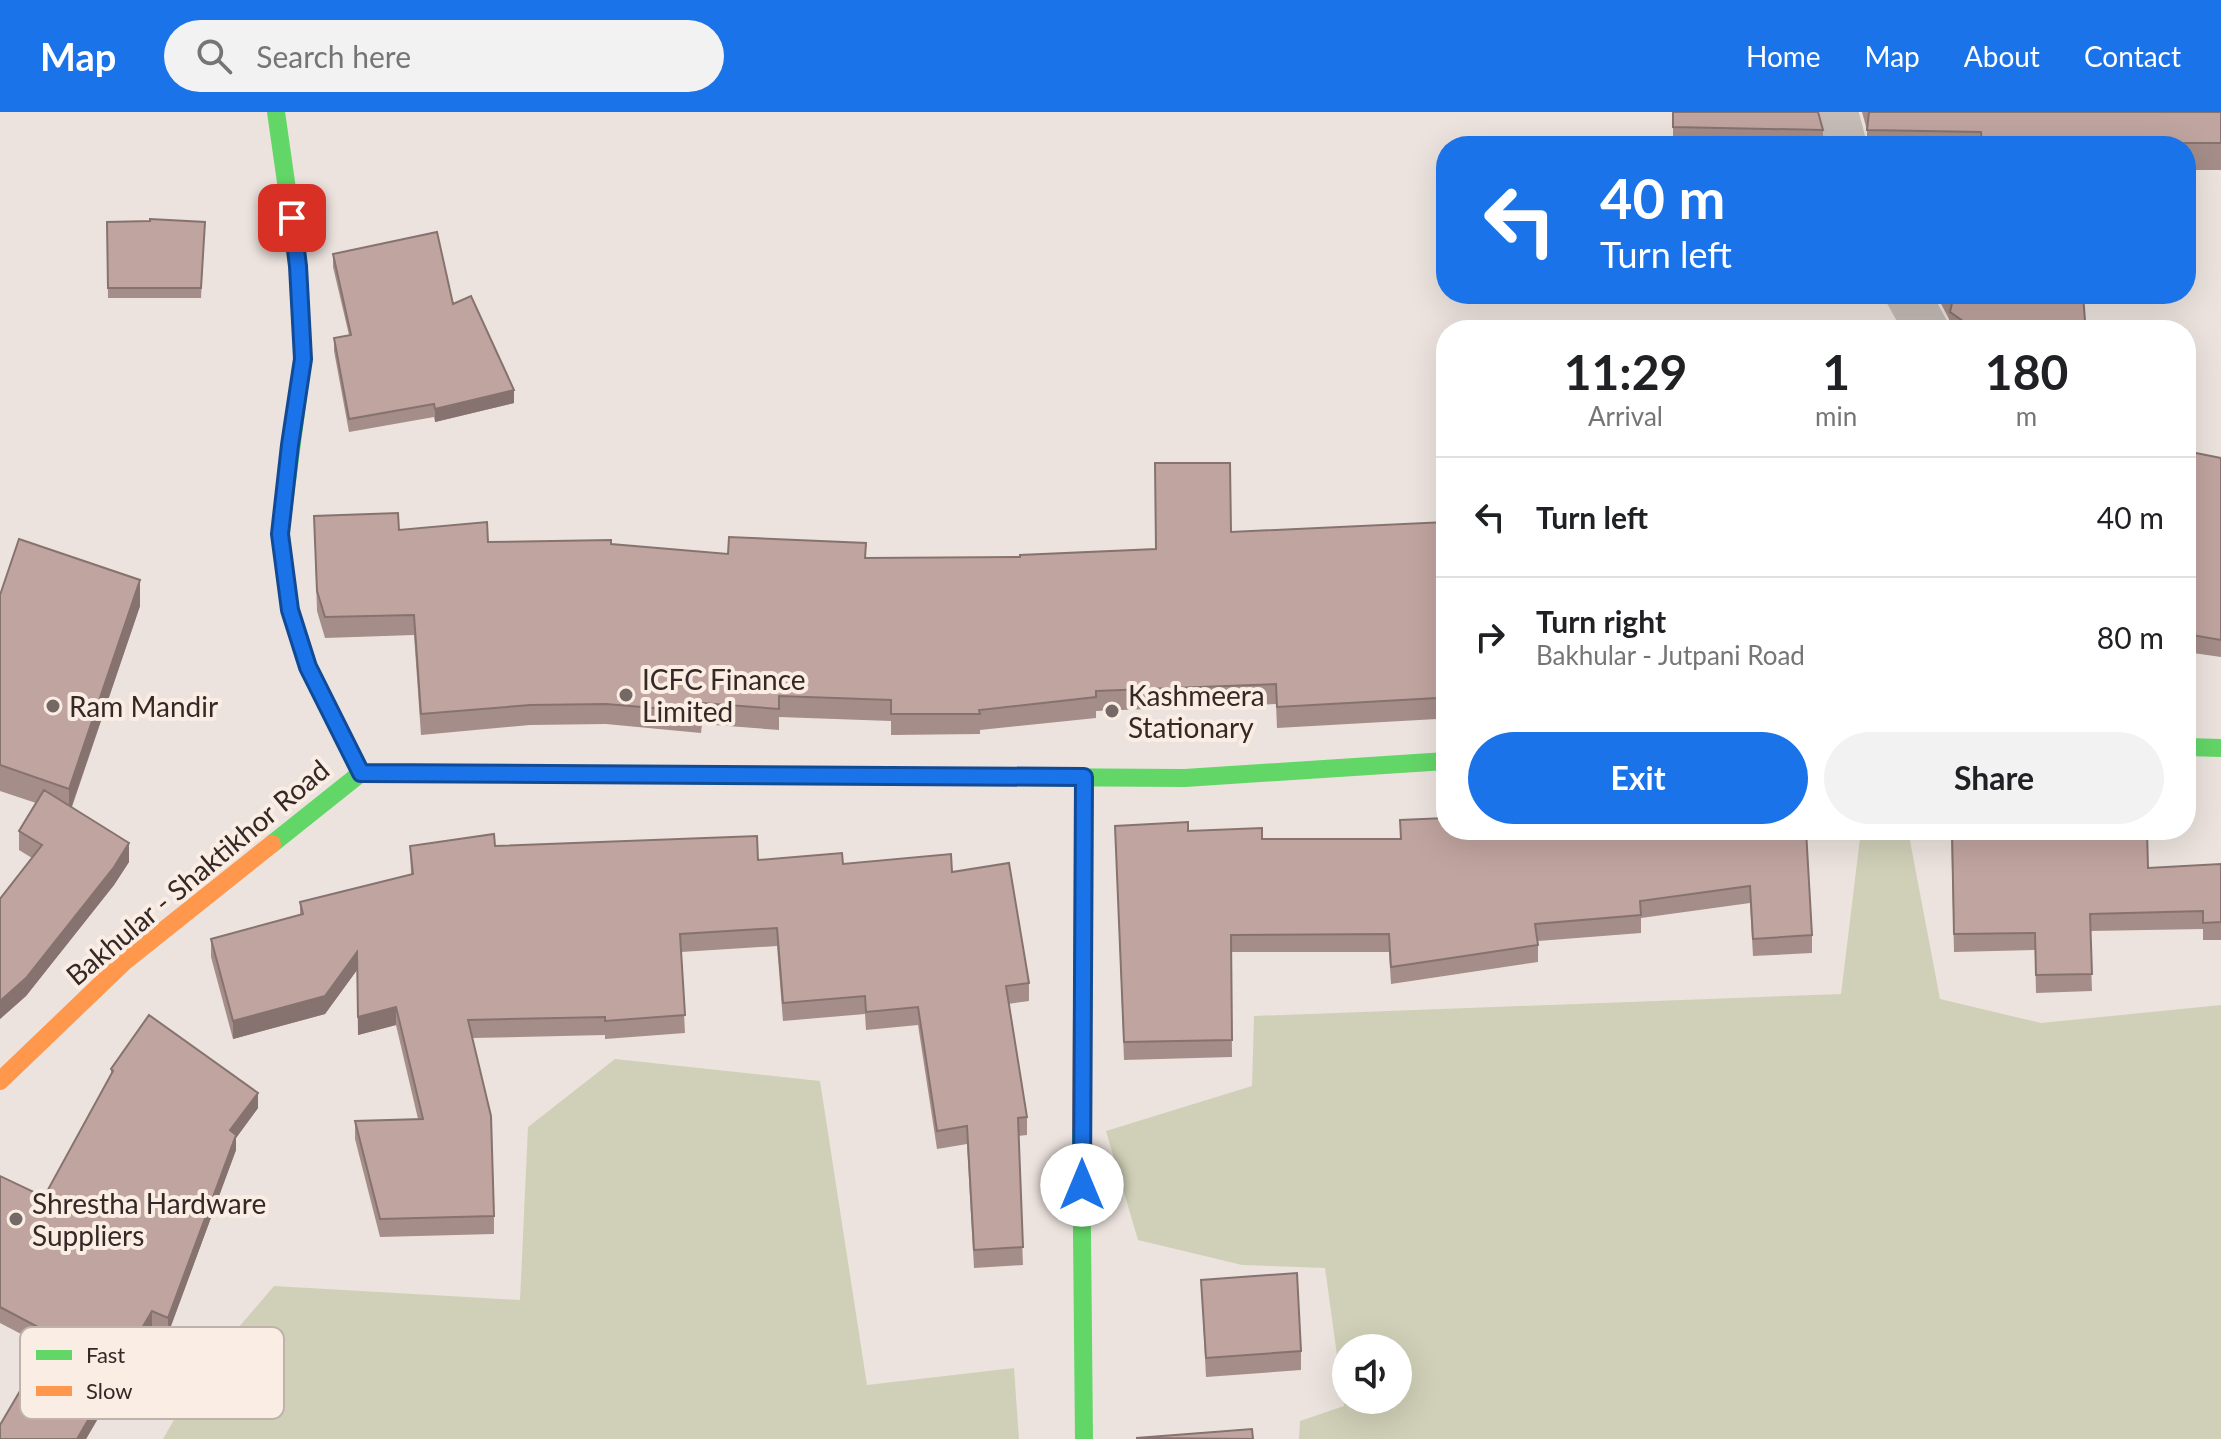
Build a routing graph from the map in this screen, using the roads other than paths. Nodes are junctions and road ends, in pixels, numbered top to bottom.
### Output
1 (276, 112) edge
2 (1836, 112) edge
3 (1842, 136) edge
4 (2196, 747) edge
5 (2221, 748) edge
6 (1436, 762) edge
7 (361, 773) junction
8 (1084, 777) junction
9 (0, 1081) edge
10 (1084, 1439) edge

1 - 7 street
2 - 3 street
4 - 5 street
6 - 8 street
7 - 8 street
7 - 9 street, Bakhular - Shaktikhor Road
8 - 10 street

